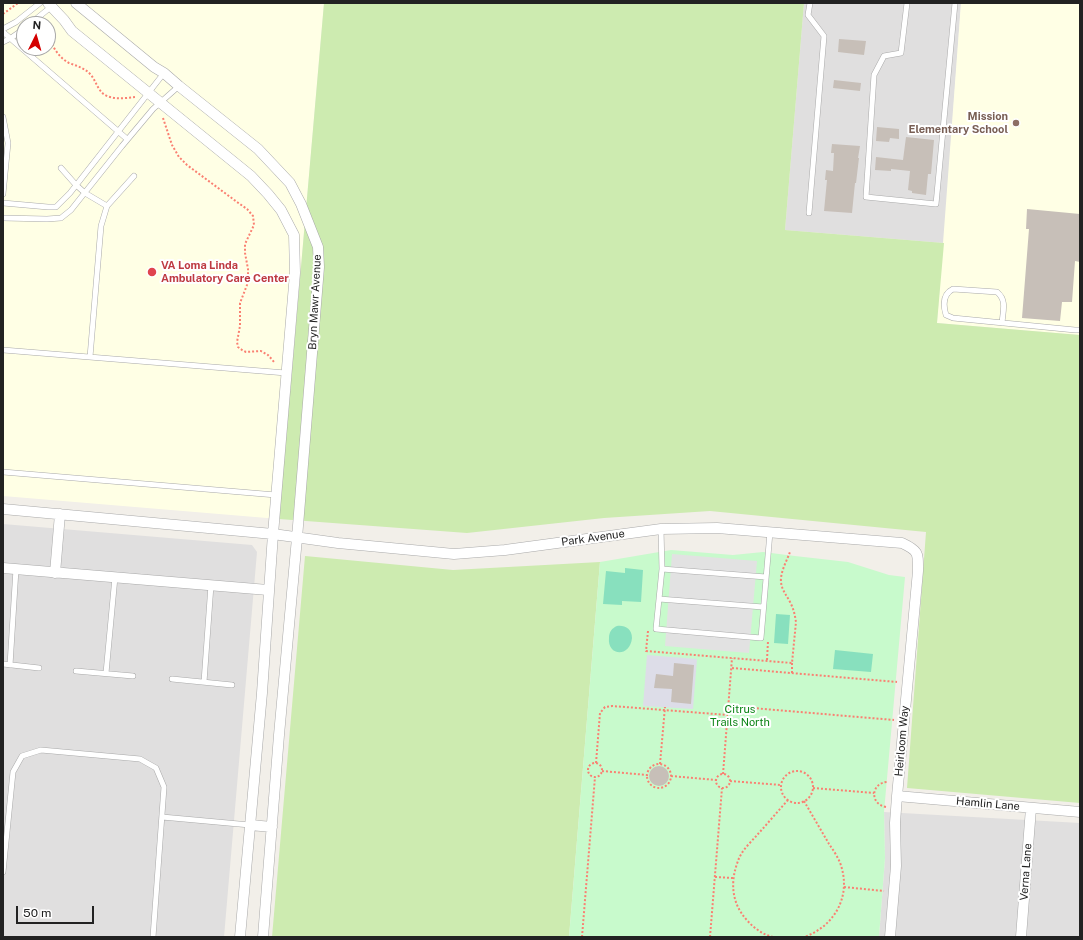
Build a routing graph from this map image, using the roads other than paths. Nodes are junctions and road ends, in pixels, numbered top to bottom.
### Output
1 (40, 3) edge
2 (76, 3) edge
3 (810, 3) edge
4 (906, 3) edge
5 (955, 3) edge
6 (50, 5) edge
7 (38, 16) edge
8 (3, 30) edge
9 (16, 35) edge
10 (11, 38) junction
11 (3, 42) edge
12 (164, 73) junction
13 (179, 86) junction
14 (149, 92) junction
15 (161, 102) junction
16 (3, 117) edge
17 (118, 132) junction
18 (127, 139) junction
19 (61, 168) dead end
20 (134, 176) dead end
21 (76, 185) junction
22 (85, 193) junction
23 (3, 194) edge
24 (3, 203) edge
25 (107, 206) junction
26 (809, 213) dead end
27 (3, 218) edge
28 (1002, 323) junction
29 (1080, 330) edge
30 (3, 350) edge
31 (90, 357) junction
32 (286, 373) junction
33 (3, 472) edge
34 (276, 495) junction
35 (3, 509) edge
36 (60, 514) junction
37 (661, 529) junction
38 (770, 532) junction
39 (273, 534) junction
40 (297, 538) junction
41 (912, 548) joint
42 (3, 568) edge
43 (16, 569) junction
44 (662, 569) junction
45 (55, 573) junction
46 (115, 577) junction
47 (766, 577) junction
48 (211, 586) junction
49 (268, 590) junction
50 (659, 599) junction
51 (763, 608) junction
52 (3, 664) edge
53 (10, 665) junction
54 (39, 668) dead end
55 (76, 670) dead end
56 (106, 674) junction
57 (133, 676) dead end
58 (172, 679) dead end
59 (204, 682) junction
60 (232, 685) dead end
61 (897, 796) junction
62 (1031, 808) junction
63 (1080, 812) edge
64 (162, 817) junction
65 (250, 825) junction
66 (272, 827) junction
67 (3, 872) edge
68 (153, 937) edge
69 (240, 937) edge
70 (263, 937) edge
71 (890, 937) edge
72 (1021, 937) edge

1 - 8 lane
2 - 12 street, Bryn Mawr Avenue
3 - 26 lane
4 - 5 lane
6 - 7 lane
6 - 14 street, Bryn Mawr Avenue
8 - 10 lane
9 - 10 lane
10 - 11 lane
10 - 17 lane
12 - 13 street, Bryn Mawr Avenue
12 - 14 lane
13 - 15 lane
13 - 40 street, Bryn Mawr Avenue
14 - 15 street, Bryn Mawr Avenue
14 - 17 lane
15 - 18 lane
15 - 32 street, Bryn Mawr Avenue
16 - 23 lane
17 - 18 lane
17 - 21 lane
18 - 22 lane
19 - 21 lane
20 - 25 lane
21 - 22 lane
21 - 24 lane
22 - 25 lane
22 - 27 lane
25 - 31 lane
28 - 28 lane
28 - 29 lane
30 - 31 lane
31 - 32 lane
32 - 34 street, Bryn Mawr Avenue
33 - 34 lane
34 - 39 street, Bryn Mawr Avenue
35 - 36 street, Park Avenue
36 - 39 street, Park Avenue
36 - 45 street
37 - 38 street, Park Avenue
37 - 40 street, Park Avenue
37 - 44 lane
38 - 41 street, Park Avenue
38 - 47 lane
39 - 40 street, Park Avenue
39 - 49 street, Bryn Mawr Avenue
40 - 66 street, Bryn Mawr Avenue
41 - 61 street, Heirloom Way
42 - 43 street
43 - 45 street
43 - 53 lane
44 - 47 lane
44 - 50 lane
45 - 46 street
46 - 48 street
46 - 56 lane
47 - 51 lane
48 - 49 street
48 - 59 lane
49 - 65 street, Bryn Mawr Avenue
50 - 51 lane
50 - 51 lane
52 - 53 lane
53 - 54 lane
55 - 56 lane
56 - 57 lane
58 - 59 lane
59 - 60 lane
61 - 62 street, Hamlin Lane
61 - 71 street, Heirloom Way
62 - 63 street, Hamlin Lane
62 - 72 street, Verna Lane
64 - 65 lane
64 - 67 lane
64 - 68 lane
65 - 66 street
65 - 69 street, Bryn Mawr Avenue
66 - 70 street, Bryn Mawr Avenue

